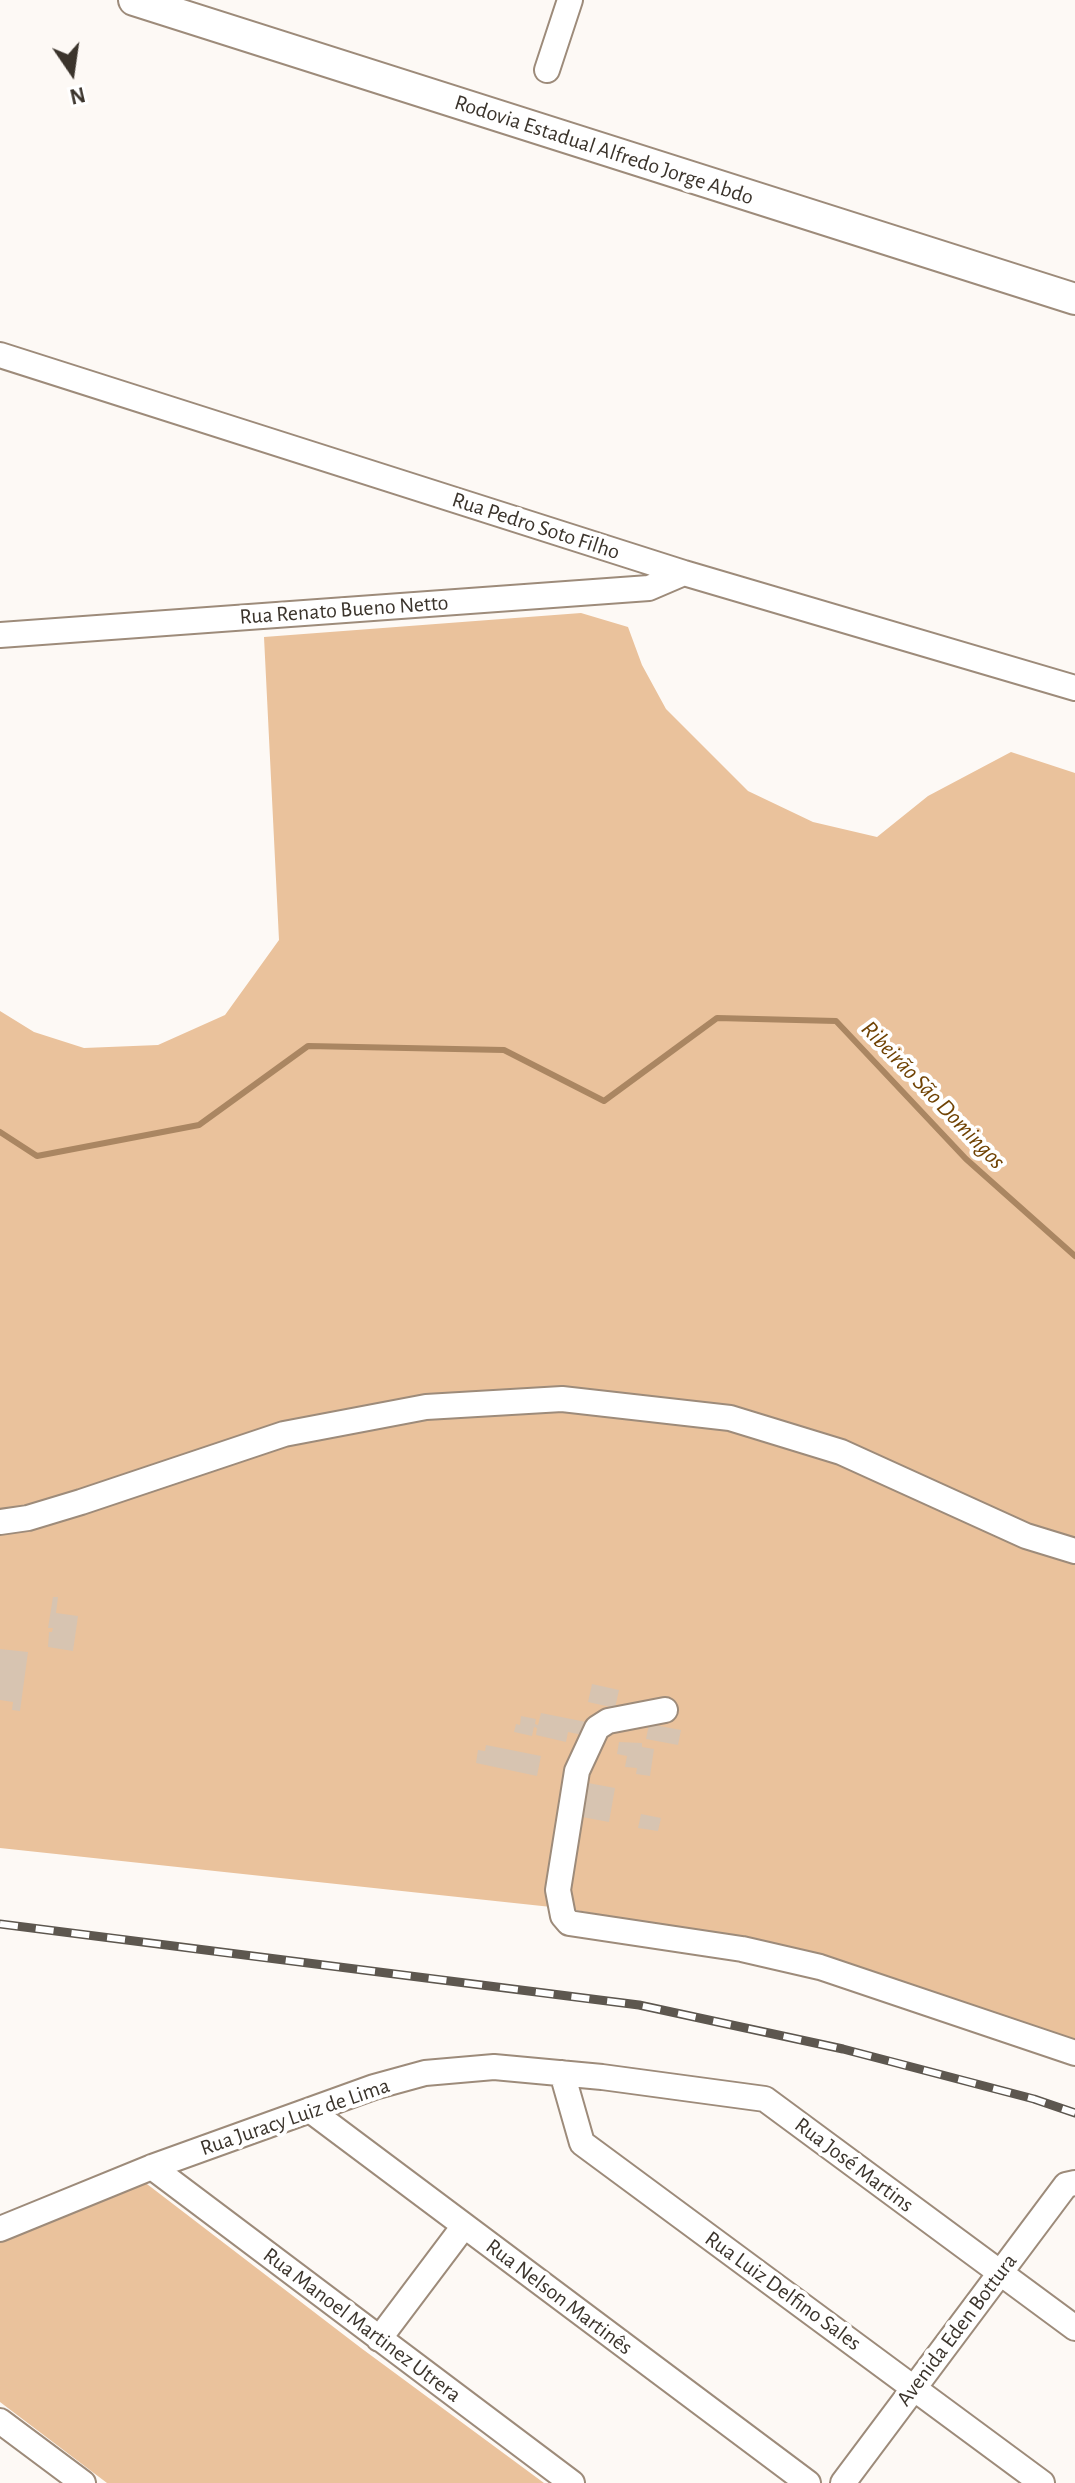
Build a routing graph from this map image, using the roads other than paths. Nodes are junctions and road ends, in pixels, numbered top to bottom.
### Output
1 (134, 0) edge
2 (570, 0) edge
3 (547, 70) dead end
4 (1075, 299) edge
5 (0, 355) edge
6 (684, 573) junction
7 (0, 635) edge
8 (1075, 688) edge
9 (0, 1522) edge
10 (1075, 1551) edge
11 (665, 1710) dead end
12 (1075, 2053) edge
13 (562, 2073) junction
14 (602, 2077) joint
15 (310, 2110) junction
16 (152, 2167) junction
17 (1075, 2183) edge
18 (464, 2226) junction
19 (0, 2229) edge
20 (1000, 2273) junction
21 (1075, 2328) edge
22 (379, 2339) junction
23 (914, 2388) junction
24 (0, 2421) edge
25 (83, 2483) edge
26 (572, 2483) edge
27 (808, 2483) edge
28 (843, 2483) edge
29 (1042, 2483) edge

1 - 4 main road, Rodovia Estadual Alfredo Jorge Abdo
2 - 3 street
5 - 6 street, Rua Pedro Soto Filho
6 - 7 street, Rua Renato Bueno Netto
6 - 8 street, Rua Pedro Soto Filho
9 - 10 street
11 - 12 street
13 - 14 street, Rua Juracy Luiz de Lima
13 - 15 street, Rua Juracy Luiz de Lima
13 - 23 street, Rua Luiz Delfino Sales
14 - 20 street, Rua José Martins
15 - 16 street, Rua Juracy Luiz de Lima
15 - 18 street, Rua Nelson Martinês
16 - 19 street, Rua Juracy Luiz de Lima
16 - 22 street, Rua Manoel Martinez Utrera
17 - 20 street, Avenida Eden Bottura
18 - 22 street
18 - 27 street, Rua Nelson Martinês
20 - 21 street, Rua José Martins
20 - 23 street, Avenida Eden Bottura
22 - 26 street, Rua Manoel Martinez Utrera
23 - 28 street, Avenida Eden Bottura
23 - 29 street, Rua Luiz Delfino Sales
24 - 25 street

